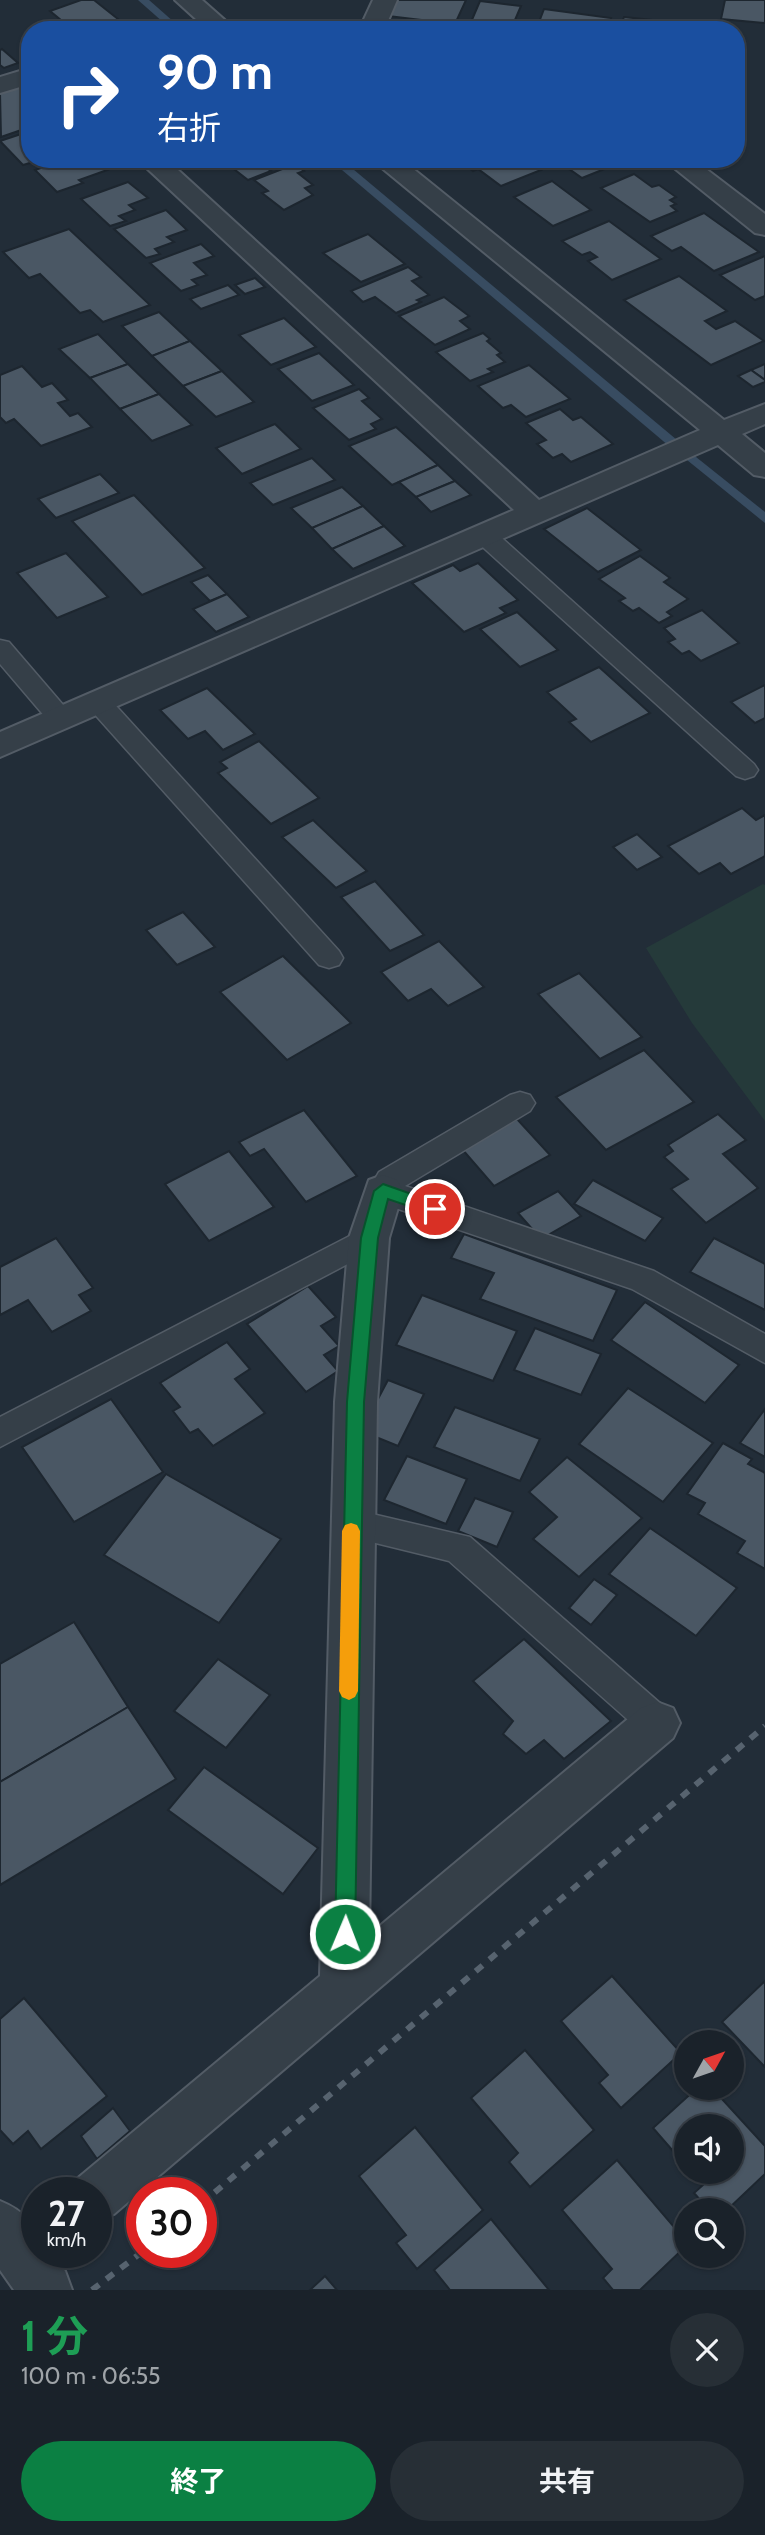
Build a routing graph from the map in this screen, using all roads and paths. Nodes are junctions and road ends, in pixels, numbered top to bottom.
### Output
1 (187, 0) edge
2 (385, 0) edge
3 (213, 21) edge
4 (375, 21) edge
5 (21, 79) edge
6 (0, 85) edge
7 (160, 168) edge
8 (395, 168) edge
9 (688, 168) edge
10 (765, 227) edge
11 (765, 413) edge
12 (722, 432) junction
13 (765, 468) edge
14 (536, 514) junction
15 (485, 536) junction
16 (0, 648) edge
17 (99, 703) junction
18 (61, 719) junction
19 (0, 745) edge
20 (745, 770) dead end
21 (330, 958) dead end
22 (520, 1103) dead end
23 (383, 1191) junction
24 (369, 1238) junction
25 (765, 1350) edge
26 (0, 1433) edge
27 (351, 1524) junction
28 (657, 1723) joint
29 (344, 1988) junction
30 (112, 2183) edge

1 - 3 street
2 - 4 street
5 - 6 street
7 - 14 street
8 - 12 street
9 - 10 street
11 - 12 street
12 - 13 street
12 - 14 street
14 - 15 street
15 - 17 street
15 - 20 lane
16 - 18 lane
17 - 18 street
17 - 21 lane
18 - 19 street
22 - 23 lane
23 - 24 street
23 - 25 lane
24 - 26 lane
24 - 27 street
27 - 28 lane
27 - 29 street
28 - 29 street
29 - 30 street

